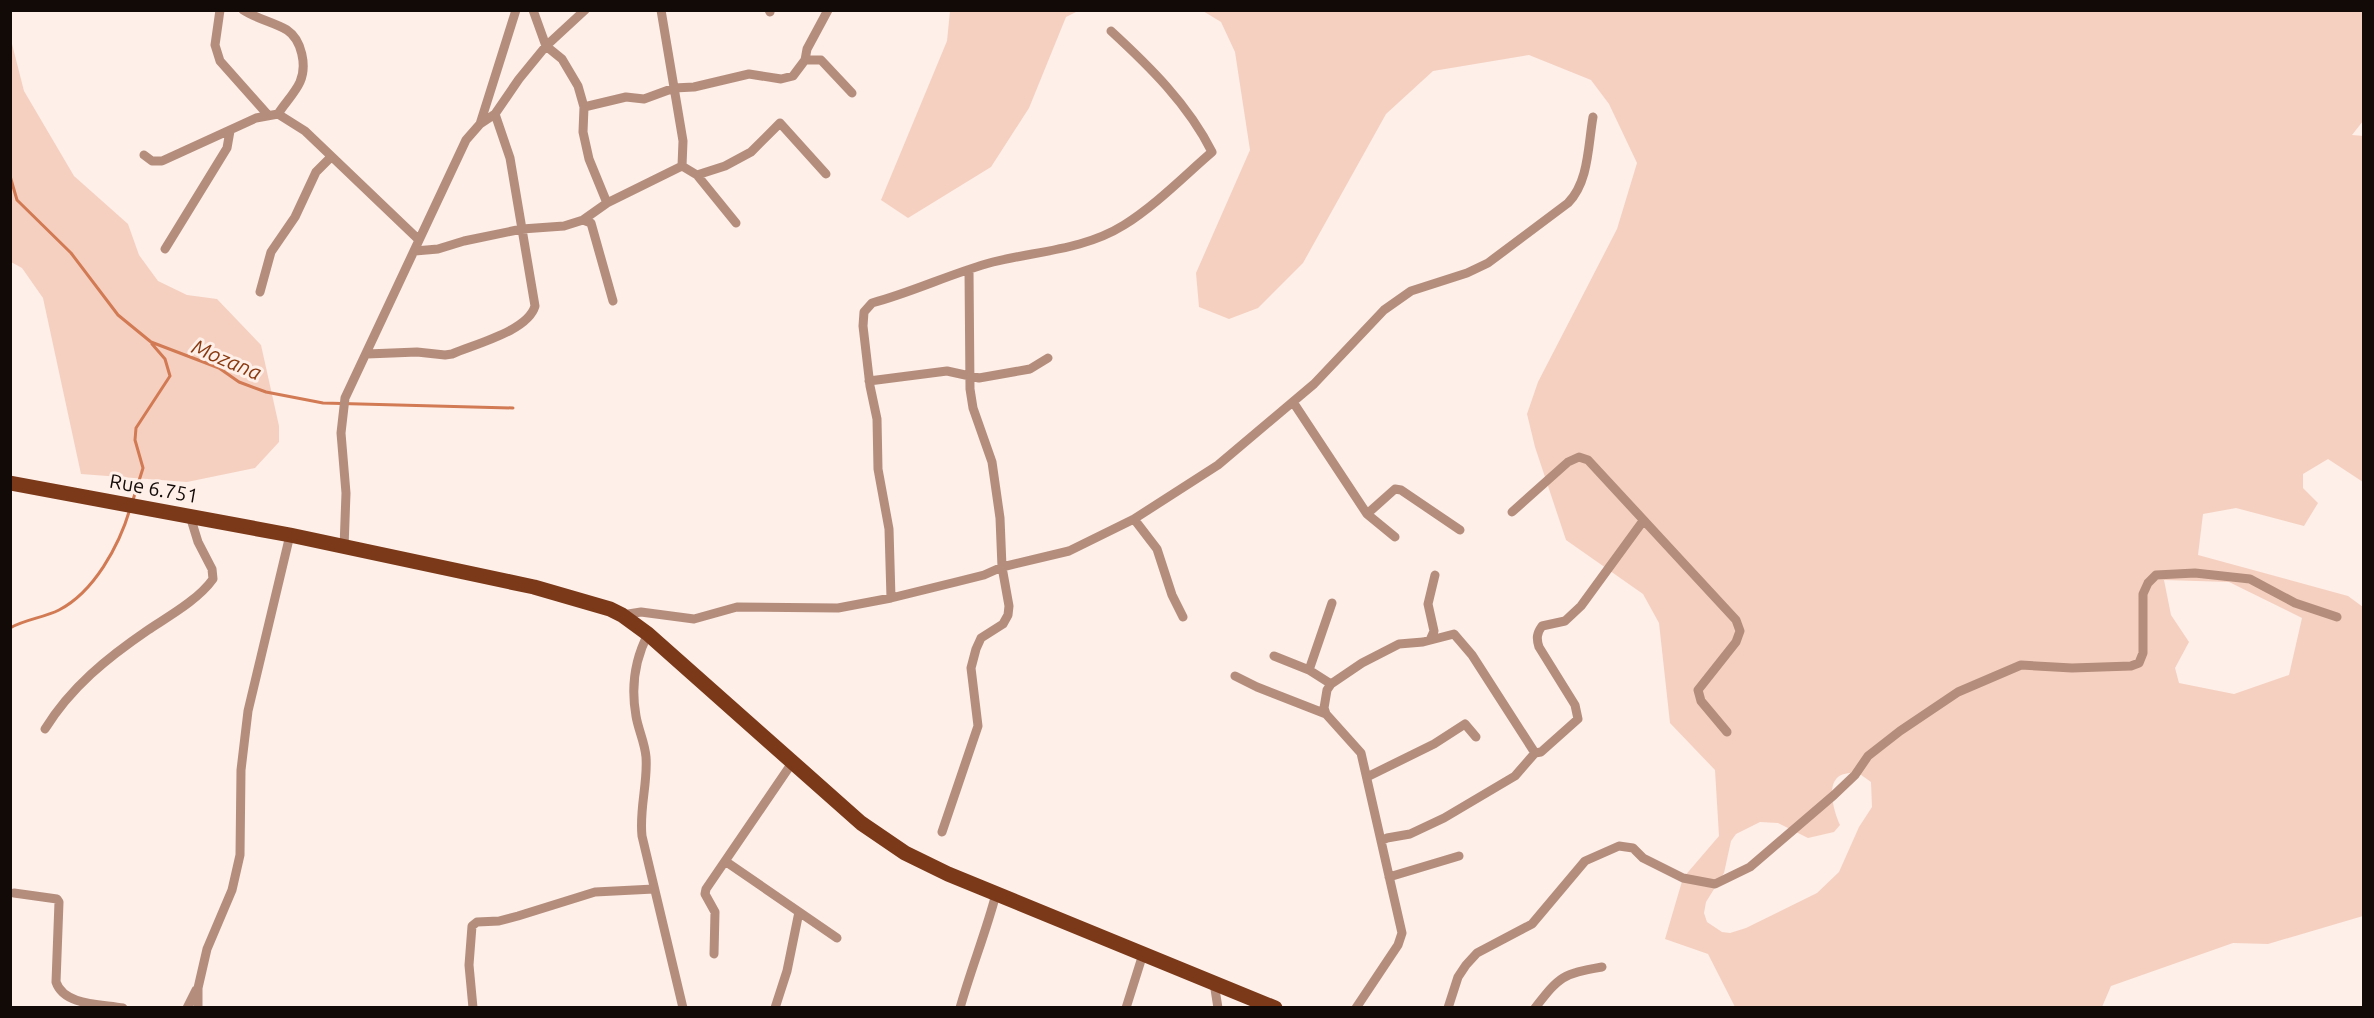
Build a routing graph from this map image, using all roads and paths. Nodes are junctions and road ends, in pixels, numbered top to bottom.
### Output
1 (220, 10) edge
2 (243, 10) edge
3 (516, 10) edge
4 (533, 10) edge
5 (585, 10) edge
6 (661, 10) edge
7 (828, 10) edge
8 (1111, 31) dead end
9 (546, 46) junction
10 (805, 60) junction
11 (674, 88) junction
12 (852, 93) dead end
13 (584, 107) junction
14 (278, 114) junction
15 (495, 114) junction
16 (268, 115) junction
17 (1593, 117) dead end
18 (480, 124) junction
19 (230, 131) junction
20 (144, 155) dead end
21 (331, 157) junction
22 (682, 166) junction
23 (826, 174) dead end
24 (697, 175) junction
25 (607, 203) junction
26 (584, 220) junction
27 (736, 223) dead end
28 (522, 229) junction
29 (419, 240) junction
30 (165, 249) dead end
31 (415, 251) junction
32 (969, 270) junction
33 (260, 292) dead end
34 (613, 300) dead end
35 (367, 354) junction
36 (1048, 358) dead end
37 (968, 377) junction
38 (870, 381) junction
39 (1293, 402) junction
40 (10, 483) edge
41 (1512, 512) dead end
42 (1367, 514) junction
43 (190, 516) junction
44 (1134, 519) junction
45 (1643, 521) junction
46 (1460, 530) dead end
47 (290, 535) junction
48 (1395, 537) dead end
49 (344, 548) junction
50 (1002, 567) junction
51 (1435, 575) dead end
52 (891, 598) junction
53 (1332, 603) dead end
54 (622, 615) junction
55 (1183, 617) dead end
56 (2337, 617) dead end
57 (648, 634) junction
58 (1430, 640) junction
59 (1274, 656) dead end
60 (1309, 670) junction
61 (1235, 676) dead end
62 (1331, 684) junction
63 (1326, 714) junction
64 (45, 729) dead end
65 (1727, 732) dead end
66 (1476, 737) dead end
67 (1535, 753) junction
68 (792, 763) junction
69 (1367, 777) junction
70 (942, 832) dead end
71 (1382, 842) junction
72 (1459, 856) dead end
73 (725, 861) junction
74 (1389, 877) junction
75 (654, 889) junction
76 (14, 893) dead end
77 (996, 894) junction
78 (798, 912) junction
79 (837, 938) dead end
80 (714, 954) dead end
81 (1143, 954) junction
82 (1602, 967) dead end
83 (1214, 982) junction
84 (198, 988) junction
85 (123, 1008) edge
86 (187, 1008) edge
87 (198, 1008) edge
88 (473, 1008) edge
89 (682, 1008) edge
90 (776, 1008) edge
91 (960, 1008) edge
92 (1126, 1008) edge
93 (1218, 1008) edge
94 (1275, 1008) edge
95 (1356, 1008) edge
96 (1448, 1008) edge
97 (1535, 1008) edge

1 - 16 street
2 - 14 street
3 - 18 street
4 - 9 street
5 - 9 street
6 - 11 street
7 - 10 street
8 - 32 street
9 - 13 street
9 - 15 street
10 - 11 street
10 - 12 street
11 - 13 street
11 - 22 street
13 - 25 street
14 - 16 street
14 - 21 street
15 - 18 street
15 - 28 street
16 - 19 street
17 - 39 street
18 - 29 street
19 - 20 street
19 - 30 street
21 - 29 street
21 - 33 street
22 - 24 street
22 - 25 street
23 - 24 street
24 - 27 street
25 - 26 street
26 - 28 street
26 - 34 street
28 - 31 street
28 - 35 street
29 - 31 street
31 - 35 street
32 - 37 street
32 - 38 street
35 - 49 street
36 - 37 street
37 - 38 street
37 - 50 street
38 - 52 street
39 - 42 street
39 - 44 street
40 - 43 main road, Rue 6.751
41 - 45 street
42 - 46 street
42 - 48 street
43 - 47 main road, Rue 6.751
43 - 64 street
44 - 50 street
44 - 55 street
45 - 65 street
45 - 67 street
47 - 49 main road, Rue 6.751
47 - 84 street
49 - 54 main road, Rue 6.751
50 - 52 street
50 - 70 street
51 - 58 street
52 - 54 street
53 - 60 street
54 - 57 main road, Rue 6.751
56 - 96 street
57 - 68 main road, Rue 6.751
57 - 75 street
58 - 62 street
58 - 67 street
59 - 60 street
60 - 62 street
61 - 63 street
62 - 63 street
63 - 69 street
66 - 69 street
67 - 71 street
68 - 73 street
68 - 77 main road, Rue 6.751
69 - 71 street
71 - 74 street
72 - 74 street
73 - 78 street
73 - 80 street
74 - 95 street
75 - 88 street
75 - 89 street
76 - 85 street
77 - 81 main road, Rue 6.751
77 - 91 street
78 - 79 street
78 - 90 street
81 - 83 main road, Rue 6.751
81 - 92 street
82 - 97 street
83 - 93 street
83 - 94 main road, Rue 6.751
84 - 86 street
84 - 87 street

